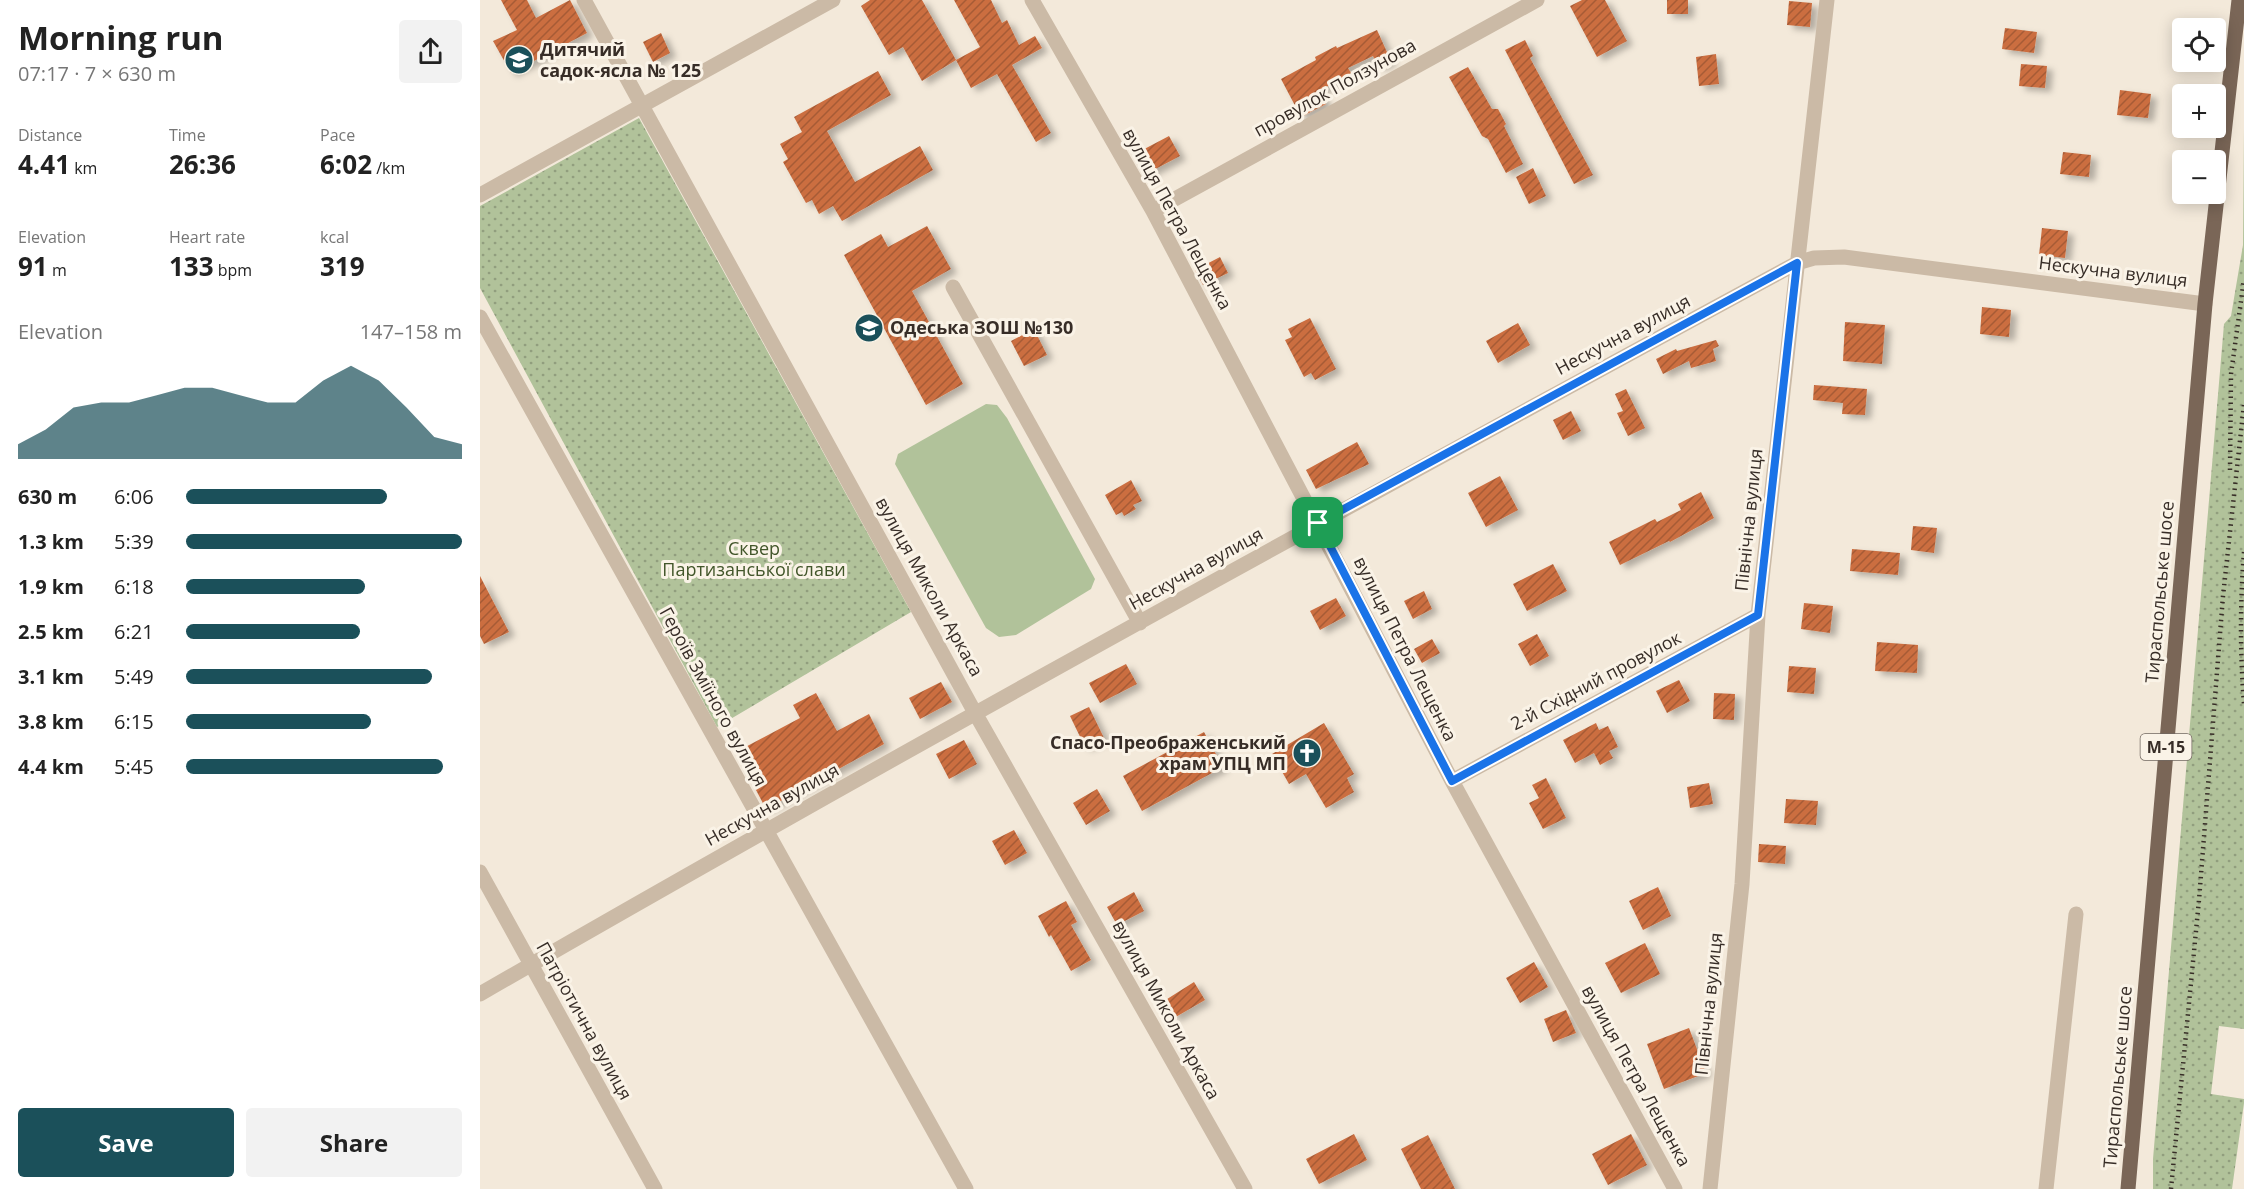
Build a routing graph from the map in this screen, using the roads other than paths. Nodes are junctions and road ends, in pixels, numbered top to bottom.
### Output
1 (584, 0) edge
2 (833, 0) edge
3 (1032, 0) edge
4 (1537, 0) edge
5 (1827, 0) edge
6 (2239, 0) edge
7 (642, 106) junction
8 (480, 195) edge
9 (1153, 211) junction
10 (1797, 263) junction
11 (953, 286) dead end
12 (2205, 304) junction
13 (480, 317) edge
14 (1318, 523) junction
15 (1758, 615) junction
16 (1140, 623) junction
17 (976, 714) junction
18 (1452, 781) junction
19 (765, 831) junction
20 (480, 872) edge
21 (2076, 914) dead end
22 (530, 965) junction
23 (480, 994) edge
24 (656, 1189) edge
25 (966, 1189) edge
26 (1245, 1189) edge
27 (1675, 1189) edge
28 (1710, 1189) edge
29 (2046, 1189) edge
30 (2128, 1189) edge

1 - 7 street, вулиця Миколи Аркаса
2 - 7 street
3 - 9 street, вулиця Петра Лещенка
4 - 9 street, провулок Ползунова
5 - 10 street, Північна вулиця
6 - 12 main road, Тираспольське шосе / М-15
7 - 8 street
7 - 17 street, вулиця Миколи Аркаса
9 - 14 street, вулиця Петра Лещенка
10 - 12 street, Нескучна вулиця
10 - 14 street, Нескучна вулиця
10 - 15 street, Північна вулиця
11 - 16 street
12 - 30 main road, Тираспольське шосе / М-15
13 - 19 street, Героїв Зміїного вулиця
14 - 16 street, Нескучна вулиця
14 - 18 street, вулиця Петра Лещенка
15 - 18 street, 2-й Східний провулок
15 - 28 street, Північна вулиця
16 - 17 street, Нескучна вулиця
17 - 19 street, Нескучна вулиця
17 - 26 street, вулиця Миколи Аркаса
18 - 27 street, вулиця Петра Лещенка
19 - 22 street, Нескучна вулиця
19 - 25 street, Героїв Зміїного вулиця
20 - 22 street, Патріотична вулиця
21 - 29 street
22 - 23 street, Нескучна вулиця
22 - 24 street, Патріотична вулиця

